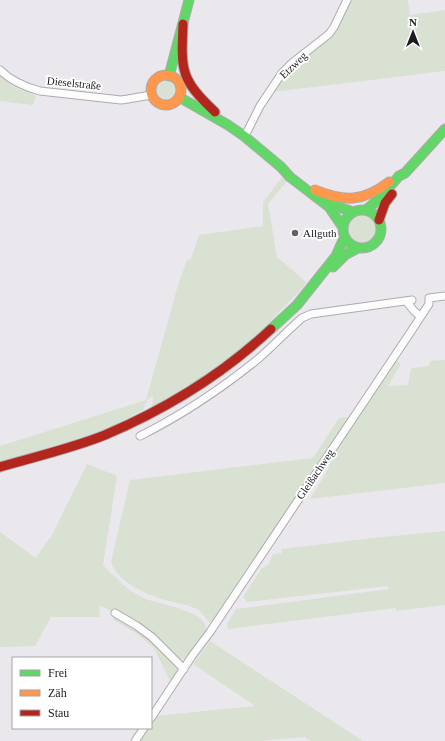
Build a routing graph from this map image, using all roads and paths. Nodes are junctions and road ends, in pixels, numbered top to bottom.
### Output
1 (189, 0) edge
2 (347, 0) edge
3 (183, 24) junction
4 (0, 70) edge
5 (169, 76) junction
6 (151, 94) junction
7 (179, 97) junction
8 (228, 125) junction
9 (445, 129) edge
10 (244, 136) junction
11 (281, 167) junction
12 (402, 174) junction
13 (315, 190) junction
14 (366, 210) junction
15 (353, 212) junction
16 (379, 220) junction
17 (342, 226) junction
18 (344, 238) junction
19 (358, 248) junction
20 (445, 296) edge
21 (302, 299) junction
22 (420, 316) junction
23 (140, 436) dead end
24 (0, 467) edge
25 (115, 613) dead end
26 (184, 669) junction
27 (152, 717) edge
28 (143, 729) edge
29 (135, 741) edge

1 - 3 main road
2 - 10 street, Etzweg
3 - 5 main road
3 - 8 main road
4 - 6 street, Dieselstraße
5 - 6 main road
5 - 7 main road
6 - 7 main road
7 - 8 main road
8 - 10 main road
9 - 12 main road
10 - 11 main road
11 - 13 main road
11 - 17 main road
12 - 13 main road
12 - 14 main road
12 - 16 main road
13 - 15 main road
14 - 15 main road
14 - 16 main road
15 - 17 main road
16 - 19 main road
17 - 18 main road
18 - 19 main road
18 - 21 main road
19 - 21 main road
20 - 22 street, Gleißachweg
21 - 24 main road
22 - 23 street
22 - 26 street, Gleißachweg
25 - 26 street
26 - 27 street, Gleißachweg
28 - 29 street

